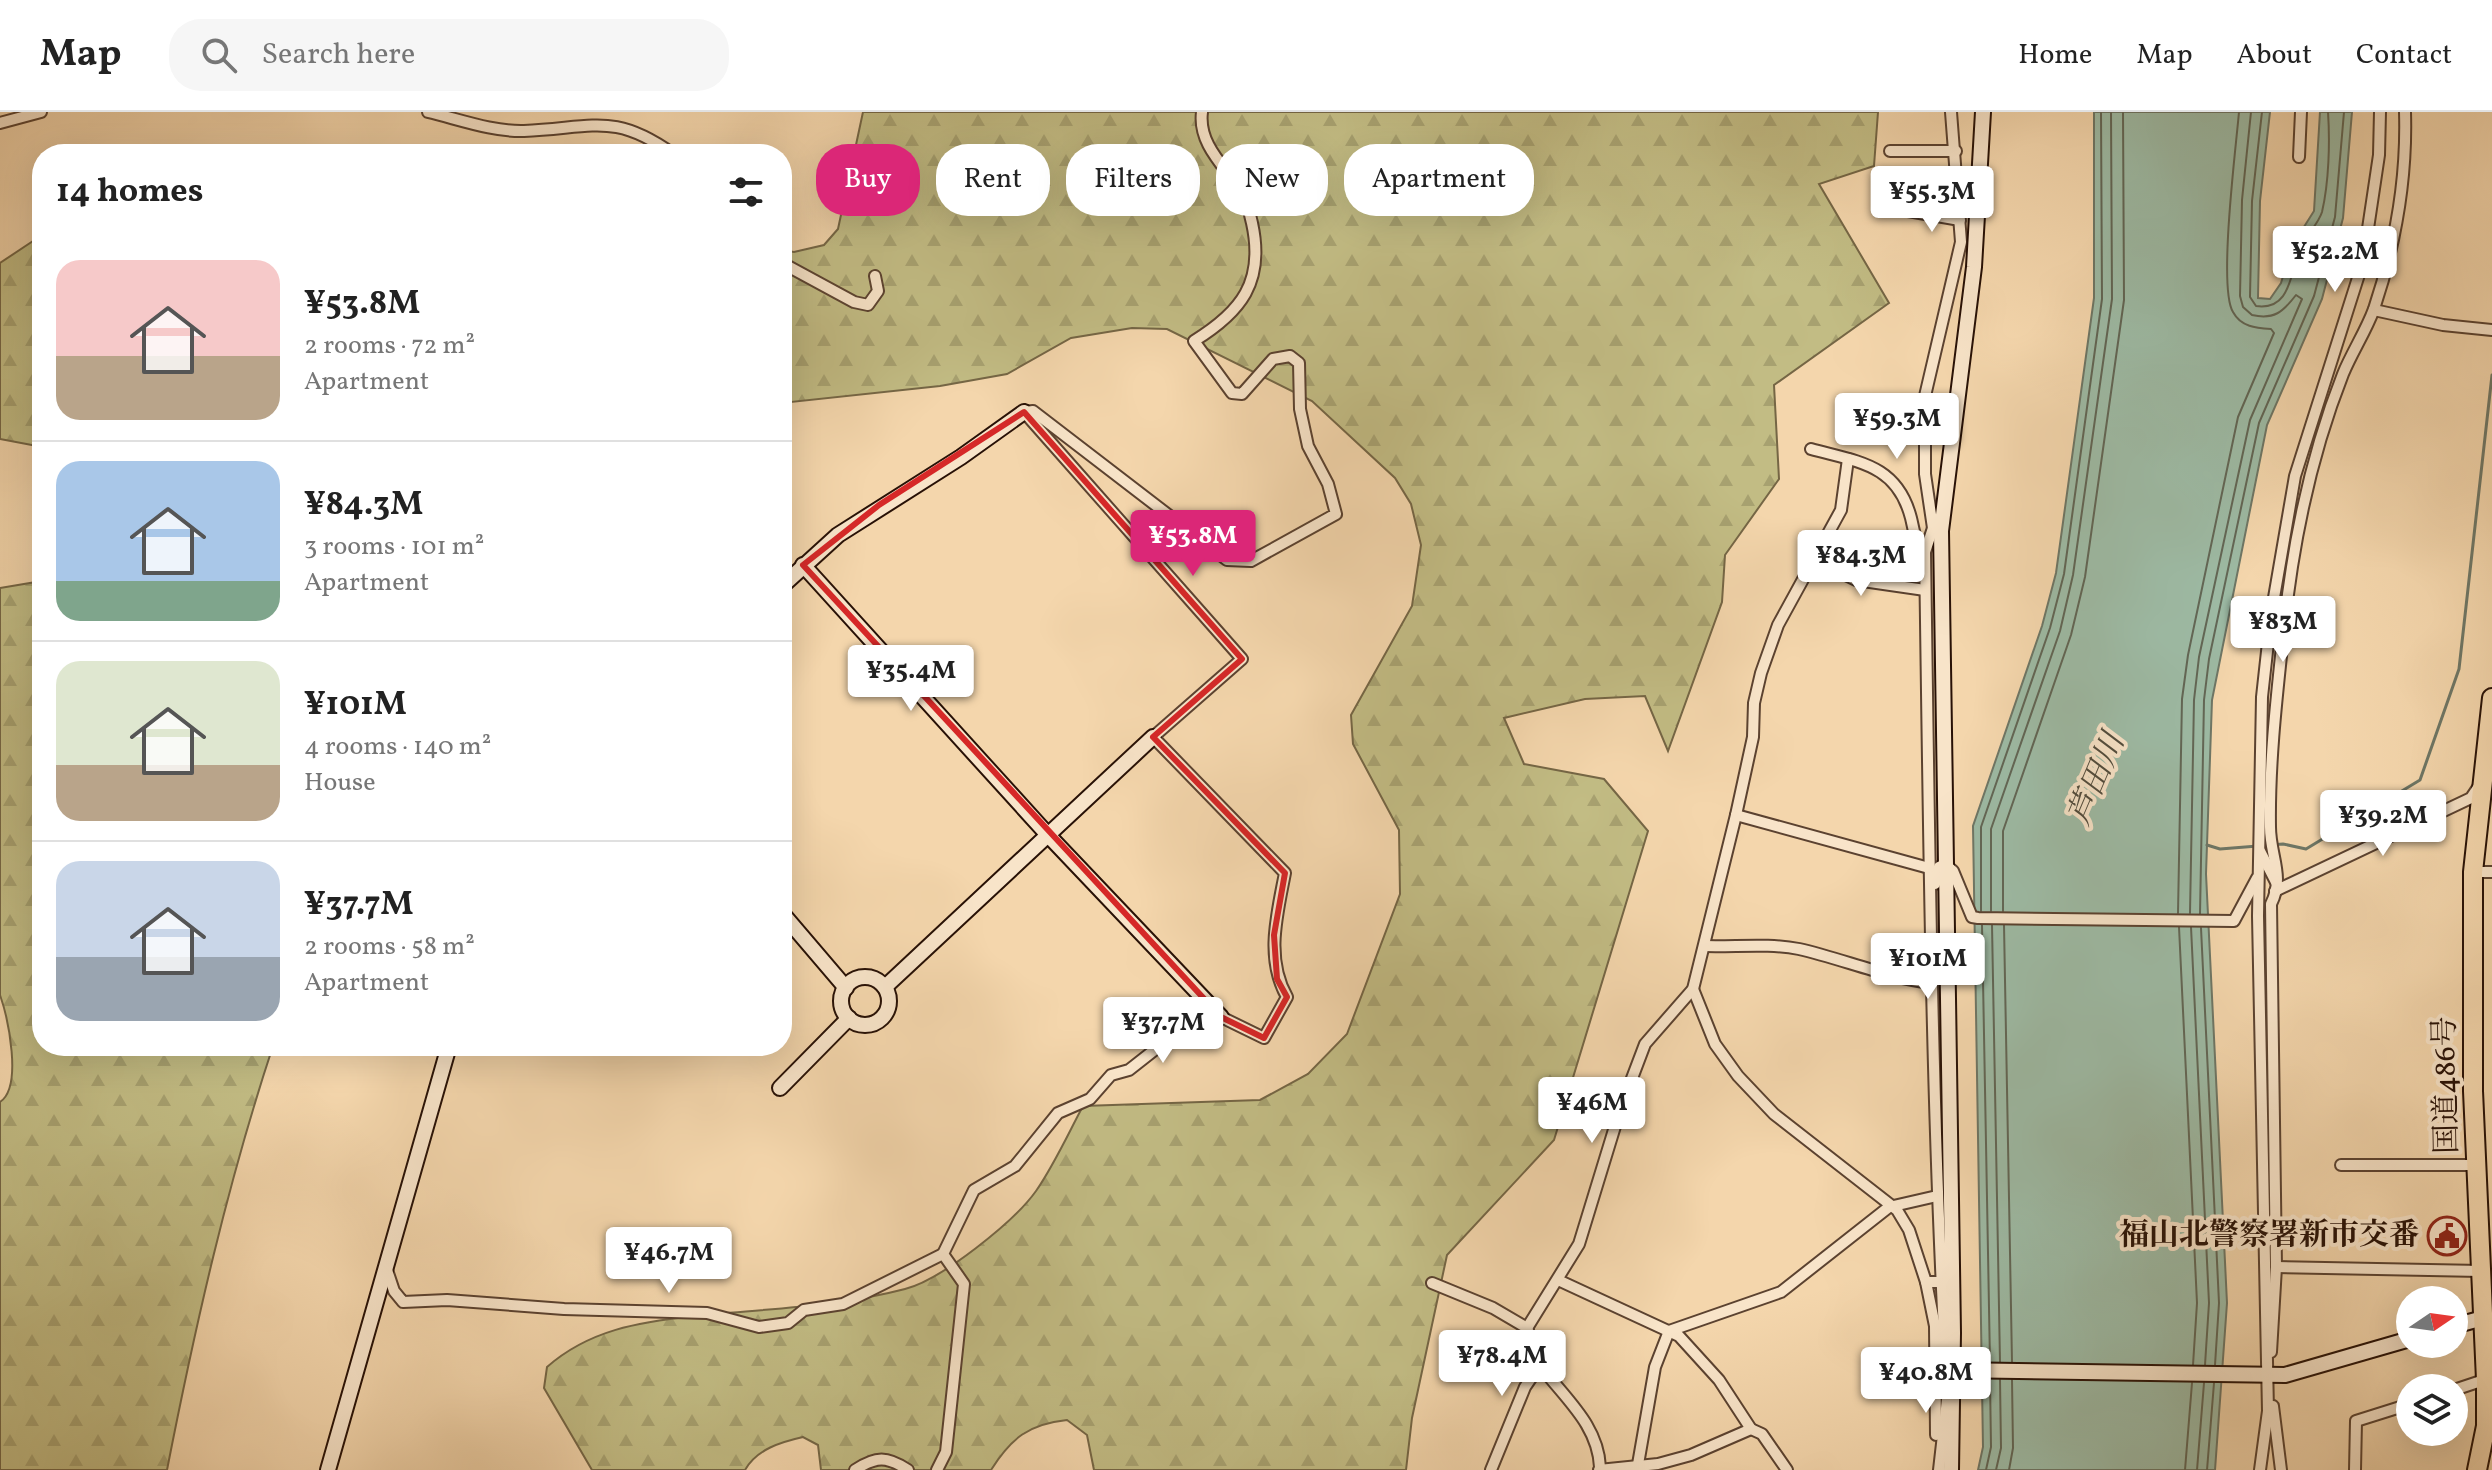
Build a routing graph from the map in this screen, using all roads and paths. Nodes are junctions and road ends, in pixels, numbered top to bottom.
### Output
1 (41, 112) edge
2 (428, 112) edge
3 (607, 112) edge
4 (1202, 112) edge
5 (1951, 112) edge
6 (1983, 112) edge
7 (2301, 112) edge
8 (2380, 112) edge
9 (2405, 112) edge
10 (635, 120) dead end
11 (0, 122) edge
12 (665, 144) edge
13 (1890, 151) dead end
14 (1956, 151) junction
15 (2299, 157) dead end
16 (1908, 211) dead end
17 (1960, 220) junction
18 (792, 268) edge
19 (875, 276) dead end
20 (2374, 310) junction
21 (2492, 330) edge
22 (1024, 412) junction
23 (1811, 449) dead end
24 (1848, 459) junction
25 (1937, 530) junction
26 (1925, 552) junction
27 (1812, 559) junction
28 (803, 565) junction
29 (792, 576) edge
30 (1925, 590) junction
31 (2492, 698) edge
32 (1153, 737) junction
33 (2487, 779) edge
34 (1736, 815) junction
35 (1048, 835) junction
36 (2258, 850) junction
37 (1945, 864) junction
38 (1929, 868) junction
39 (2483, 872) edge
40 (2258, 876) junction
41 (2279, 888) junction
42 (2258, 916) junction
43 (1930, 918) junction
44 (792, 925) edge
45 (1705, 946) junction
46 (1932, 983) junction
47 (885, 987) junction
48 (846, 988) junction
49 (1693, 989) junction
50 (1221, 1017) junction
51 (849, 1018) junction
52 (446, 1056) edge
53 (780, 1088) dead end
54 (2341, 1165) dead end
55 (2477, 1165) junction
56 (1937, 1196) junction
57 (1889, 1207) junction
58 (943, 1254) junction
59 (386, 1267) junction
60 (2276, 1267) junction
61 (2481, 1271) junction
62 (1558, 1280) junction
63 (1926, 1282) junction
64 (1942, 1282) junction
65 (1432, 1283) dead end
66 (377, 1299) junction
67 (403, 1302) junction
68 (2483, 1318) junction
69 (2468, 1322) edge
70 (1527, 1328) junction
71 (1669, 1331) junction
72 (2396, 1343) edge
73 (1540, 1365) junction
74 (1953, 1370) junction
75 (2267, 1374) junction
76 (2489, 1379) edge
77 (2468, 1386) edge
78 (2268, 1391) junction
79 (2396, 1408) edge
80 (1751, 1429) junction
81 (1637, 1468) edge
82 (1599, 1469) edge
83 (1939, 1469) edge
84 (328, 1470) edge
85 (855, 1470) edge
86 (908, 1470) edge
87 (937, 1470) edge
88 (1491, 1470) edge
89 (1787, 1470) edge
90 (2260, 1470) edge
91 (2281, 1470) edge
92 (2355, 1470) edge
93 (2477, 1470) edge

1 - 11 street
2 - 3 street
4 - 22 street
5 - 14 street
6 - 25 street
7 - 15 street
8 - 36 street
9 - 20 street
10 - 12 street
13 - 14 street
14 - 17 street
16 - 17 street
17 - 25 street
18 - 19 street
20 - 21 street
20 - 41 street
22 - 28 street
22 - 32 street
23 - 24 street
24 - 26 street
24 - 27 street
25 - 26 street
25 - 37 street
26 - 30 street
27 - 30 street
27 - 34 street
28 - 29 street
28 - 35 street
30 - 38 street
31 - 33 highway, 国道486号
32 - 35 street
32 - 50 street
33 - 39 highway, 国道486号
33 - 41 street
34 - 38 street
34 - 45 street
35 - 47 street
35 - 50 street
36 - 40 street
36 - 41 street
37 - 40 street
37 - 43 street
37 - 74 street
38 - 43 street
39 - 55 highway, 国道486号
40 - 42 street
41 - 42 street
41 - 60 street
42 - 75 street
43 - 46 street
44 - 48 street
45 - 46 street
45 - 49 street
46 - 56 street
47 - 48 street
47 - 51 street
48 - 51 street
49 - 57 street
49 - 62 street
50 - 58 street
51 - 53 street
52 - 59 street
54 - 55 street
55 - 61 highway, 国道486号
56 - 57 street
56 - 64 street
57 - 63 street
57 - 71 street
58 - 67 street
58 - 87 street
59 - 66 street
59 - 67 street
60 - 61 street
60 - 75 street
61 - 68 highway, 国道486号
62 - 70 street
62 - 71 street
63 - 64 street
63 - 83 street
64 - 74 street
65 - 70 street
66 - 67 street
66 - 84 street
68 - 69 street
68 - 76 highway, 国道486号
70 - 73 street
71 - 80 street
71 - 81 street
72 - 75 street
73 - 82 street
73 - 88 street
74 - 75 street
74 - 83 street
75 - 78 street
76 - 77 street
76 - 93 highway, 国道486号
78 - 90 street
78 - 91 street
79 - 92 street
80 - 81 street
80 - 89 street
81 - 82 street
85 - 86 street

